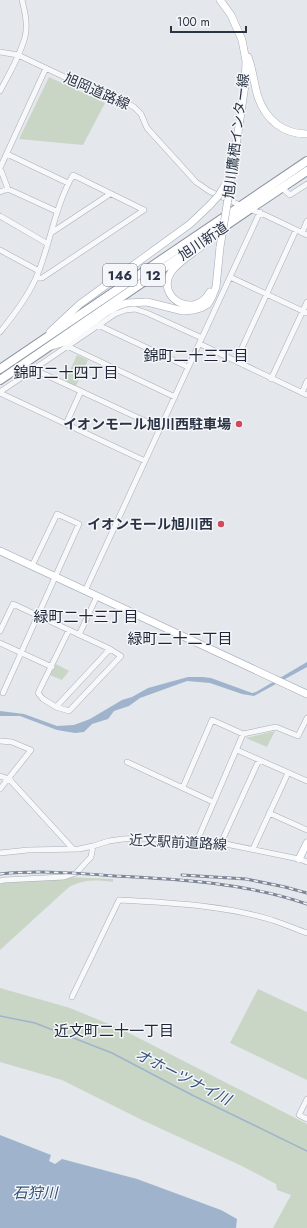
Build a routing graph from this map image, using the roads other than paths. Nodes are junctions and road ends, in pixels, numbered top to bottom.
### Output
1 (22, 0) edge
2 (220, 0) edge
3 (242, 40) junction
4 (0, 52) edge
5 (18, 55) junction
6 (46, 68) junction
7 (0, 91) edge
8 (307, 134) edge
9 (7, 154) junction
10 (307, 161) edge
11 (307, 171) edge
12 (68, 184) junction
13 (307, 184) edge
14 (228, 186) junction
15 (282, 188) junction
16 (8, 189) junction
17 (0, 192) edge
18 (110, 194) junction
19 (242, 206) junction
20 (250, 209) junction
21 (56, 211) junction
22 (260, 212) junction
23 (0, 216) edge
24 (237, 218) junction
25 (307, 221) edge
26 (296, 230) junction
27 (51, 233) junction
28 (304, 234) edge
29 (48, 244) junction
30 (0, 250) edge
31 (39, 272) junction
32 (217, 274) junction
33 (36, 278) junction
34 (230, 278) junction
35 (267, 294) junction
36 (307, 302) edge
37 (305, 312) edge
38 (98, 325) junction
39 (0, 332) edge
40 (202, 338) junction
41 (200, 344) junction
42 (67, 346) junction
43 (33, 347) junction
44 (44, 349) junction
45 (236, 361) junction
46 (188, 367) junction
47 (0, 369) edge
48 (34, 369) junction
49 (272, 379) junction
50 (0, 380) edge
51 (307, 382) edge
52 (81, 391) junction
53 (0, 392) edge
54 (304, 394) edge
55 (175, 397) junction
56 (66, 424) junction
57 (160, 428) junction
58 (145, 461) junction
59 (0, 551) edge
60 (32, 566) junction
61 (56, 577) junction
62 (85, 591) junction
63 (97, 596) junction
64 (38, 616) junction
65 (69, 630) junction
66 (0, 631) edge
67 (79, 635) junction
68 (0, 643) edge
69 (110, 649) junction
70 (22, 653) junction
71 (52, 666) junction
72 (3, 693) dead end
73 (307, 694) edge
74 (56, 707) junction
75 (307, 718) edge
76 (243, 734) junction
77 (0, 741) edge
78 (237, 750) junction
79 (259, 760) junction
80 (127, 762) dead end
81 (288, 773) junction
82 (0, 776) edge
83 (9, 779) junction
84 (307, 781) edge
85 (183, 787) junction
86 (0, 789) edge
87 (213, 802) junction
88 (269, 813) junction
89 (307, 830) edge
90 (197, 841) junction
91 (307, 842) edge
92 (221, 843) junction
93 (93, 846) junction
94 (72, 849) junction
95 (253, 849) junction
96 (0, 853) edge
97 (299, 859) junction
98 (307, 862) edge
99 (0, 881) edge
100 (307, 933) edge
101 (72, 997) dead end
102 (307, 1099) edge
103 (307, 1119) edge

1 - 5 street
2 - 3 main road, 旭川鷹栖インター線 / 146
3 - 8 main road, 146
3 - 14 main road, 旭川鷹栖インター線 / 146
4 - 5 street, 旭岡道路線
5 - 6 street, 旭岡道路線
5 - 7 street
6 - 9 street
6 - 19 street, 旭岡道路線
9 - 12 street
9 - 16 street
10 - 19 highway, 旭川新道 / 12
11 - 15 highway, 旭川新道 / 12
12 - 18 street
12 - 21 street
13 - 15 street
14 - 32 main road, 旭川鷹栖インター線 / 146, bridge
14 - 43 main road, 146, bridge
15 - 20 highway, 旭川新道 / 12
16 - 17 street
16 - 21 street
18 - 27 street
18 - 33 street
19 - 20 street, 旭岡道路線
19 - 43 highway, 旭川新道 / 12
20 - 22 street, 旭岡道路線
20 - 24 highway, 旭川新道 / 12
21 - 27 street
22 - 26 street, 旭岡道路線
22 - 34 street
23 - 29 street
24 - 32 main road, 旭川鷹栖インター線 / 146
24 - 44 highway, 旭川新道 / 12
25 - 28 street
26 - 28 street, 旭岡道路線
26 - 35 street
27 - 29 street
29 - 31 street
30 - 31 street
31 - 33 street
32 - 44 main road, 旭川鷹栖インター線 / 146
33 - 39 street
34 - 35 street
34 - 40 street
35 - 37 street
35 - 45 street
36 - 37 street
37 - 49 street
38 - 40 street
38 - 42 street
38 - 46 street
40 - 41 street
41 - 45 street
41 - 46 street
42 - 48 street
42 - 55 street
43 - 47 highway, 旭川新道 / 12
44 - 50 highway, 旭川新道 / 12
45 - 49 street
46 - 55 street
48 - 52 street
48 - 53 street
49 - 54 street
51 - 54 street
52 - 56 street
52 - 57 street
53 - 56 street
55 - 57 street
56 - 58 street
57 - 58 street
58 - 62 street
59 - 60 main road
60 - 61 main road
60 - 61 street
61 - 62 main road
61 - 64 street
62 - 63 main road
63 - 67 street
63 - 73 main road
64 - 65 street
64 - 66 street
64 - 70 street
65 - 67 street
65 - 71 street
67 - 69 street
68 - 70 street
69 - 74 street
69 - 74 street
70 - 71 street
70 - 72 street
71 - 74 street
75 - 76 street
76 - 78 street
76 - 85 street
77 - 83 street
78 - 79 street
78 - 87 street
79 - 81 street
79 - 92 street
80 - 85 street
81 - 84 street
81 - 88 street
82 - 83 street
83 - 86 street
83 - 94 street
85 - 87 street
87 - 90 street
88 - 89 street
88 - 95 street
90 - 92 street, 近文駅前道路線
90 - 93 street, 近文駅前道路線
91 - 97 main road
92 - 95 street, 近文駅前道路線
93 - 94 street, 近文駅前道路線
93 - 99 street
94 - 96 street, 近文駅前道路線
95 - 97 street, 近文駅前道路線
97 - 98 street, 近文駅前道路線
100 - 101 street
102 - 103 street

